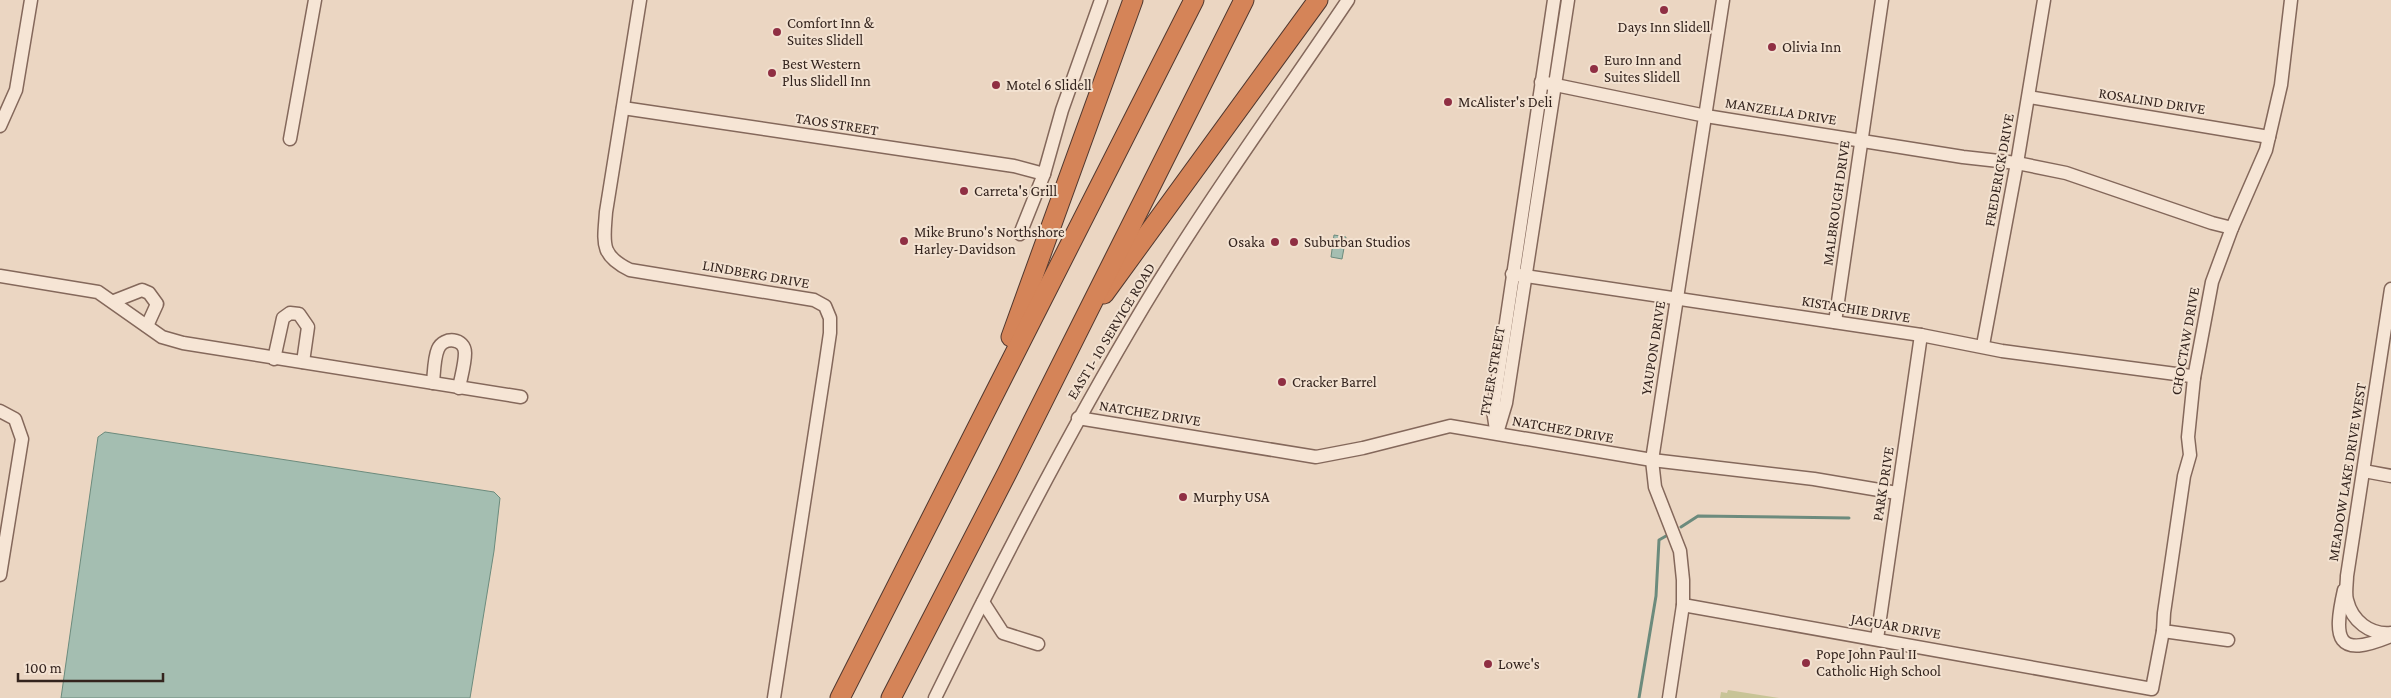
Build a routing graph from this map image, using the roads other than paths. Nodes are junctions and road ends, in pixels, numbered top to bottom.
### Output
1 (31, 0) edge
2 (315, 0) edge
3 (640, 0) edge
4 (1101, 0) edge
5 (1133, 0) edge
6 (1194, 0) edge
7 (1244, 0) edge
8 (1318, 0) edge
9 (1348, 0) edge
10 (1554, 0) edge
11 (1568, 0) edge
12 (1723, 0) edge
13 (1882, 0) edge
14 (2044, 0) edge
15 (2291, 0) edge
16 (1541, 82) junction
17 (1555, 84) junction
18 (2028, 97) junction
19 (623, 108) junction
20 (1706, 116) junction
21 (0, 126) edge
22 (2270, 137) junction
23 (1862, 139) junction
24 (290, 140) dead end
25 (2017, 163) junction
26 (1044, 174) junction
27 (2232, 228) junction
28 (1020, 234) dead end
29 (1519, 275) junction
30 (0, 276) edge
31 (2391, 289) edge
32 (1678, 298) junction
33 (114, 301) junction
34 (1835, 322) junction
35 (147, 326) junction
36 (1076, 334) junction
37 (1921, 335) junction
38 (2387, 343) edge
39 (1983, 345) junction
40 (274, 359) junction
41 (303, 362) junction
42 (2194, 378) junction
43 (432, 383) junction
44 (460, 388) junction
45 (521, 398) dead end
46 (0, 410) edge
47 (986, 410) junction
48 (1078, 418) junction
49 (1497, 433) junction
50 (1652, 460) junction
51 (2364, 471) junction
52 (2391, 476) edge
53 (1897, 493) junction
54 (2, 543) edge
55 (0, 575) edge
56 (2347, 576) junction
57 (983, 602) junction
58 (1683, 605) junction
59 (2163, 631) junction
60 (2391, 634) edge
61 (1877, 639) junction
62 (2228, 640) dead end
63 (1038, 644) dead end
64 (2103, 681) joint
65 (774, 698) edge
66 (840, 698) edge
67 (891, 698) edge
68 (935, 698) edge
69 (1669, 698) edge

1 - 21 street
2 - 24 street
3 - 19 street, LINDBERG DRIVE
4 - 26 street
5 - 47 highway
6 - 47 highway
7 - 36 highway
8 - 36 highway
9 - 48 street, EAST I- 10 SERVICE ROAD
10 - 16 street, TYLER STREET
11 - 17 street, TYLER STREET
12 - 20 street, YAUPON DRIVE
13 - 23 street, MALBROUGH DRIVE
14 - 18 street, FREDERICK DRIVE
15 - 22 street, CHOCTAW DRIVE
16 - 17 street, MANZELLA DRIVE
16 - 29 street, TYLER STREET
17 - 20 street, MANZELLA DRIVE
17 - 29 street, TYLER STREET
18 - 22 street, ROSALIND DRIVE
18 - 25 street, FREDERICK DRIVE
19 - 26 street, TAOS STREET
19 - 65 street, LINDBERG DRIVE
20 - 23 street, MANZELLA DRIVE
20 - 32 street, YAUPON DRIVE
22 - 27 street, CHOCTAW DRIVE
23 - 25 street, MANZELLA DRIVE
23 - 34 street, MALBROUGH DRIVE
25 - 27 street, MANZELLA DRIVE
25 - 39 street, FREDERICK DRIVE
26 - 28 street
27 - 42 street, CHOCTAW DRIVE
29 - 32 street, KISTACHIE DRIVE
29 - 49 street, TYLER STREET
30 - 33 street
31 - 38 street, MEADOW LAKE DRIVE WEST
32 - 34 street, KISTACHIE DRIVE
32 - 50 street, YAUPON DRIVE
33 - 35 street
33 - 35 street
34 - 37 street, KISTACHIE DRIVE
35 - 40 street
36 - 67 highway
37 - 39 street, KISTACHIE DRIVE
37 - 53 street, PARK DRIVE
38 - 51 street, MEADOW LAKE DRIVE WEST
39 - 42 street, KISTACHIE DRIVE
40 - 41 street
40 - 41 street
41 - 43 street
42 - 59 street, CHOCTAW DRIVE
43 - 44 street
43 - 44 street
44 - 45 street
46 - 54 street
47 - 66 highway
48 - 49 street, NATCHEZ DRIVE
48 - 57 street, EAST I- 10 SERVICE ROAD
49 - 50 street, NATCHEZ DRIVE
50 - 53 street, NATCHEZ DRIVE
50 - 58 street, YAUPON DRIVE
51 - 52 street
51 - 56 street, MEADOW LAKE DRIVE WEST
53 - 61 street, PARK DRIVE
54 - 55 street
56 - 60 street, MEADOW LAKE DRIVE WEST
56 - 60 street
57 - 63 street
57 - 68 street, EAST I- 10 SERVICE ROAD
58 - 61 street, JAGUAR DRIVE
58 - 69 street, YAUPON DRIVE
59 - 62 street
59 - 64 street, CHOCTAW DRIVE
61 - 64 street, JAGUAR DRIVE

